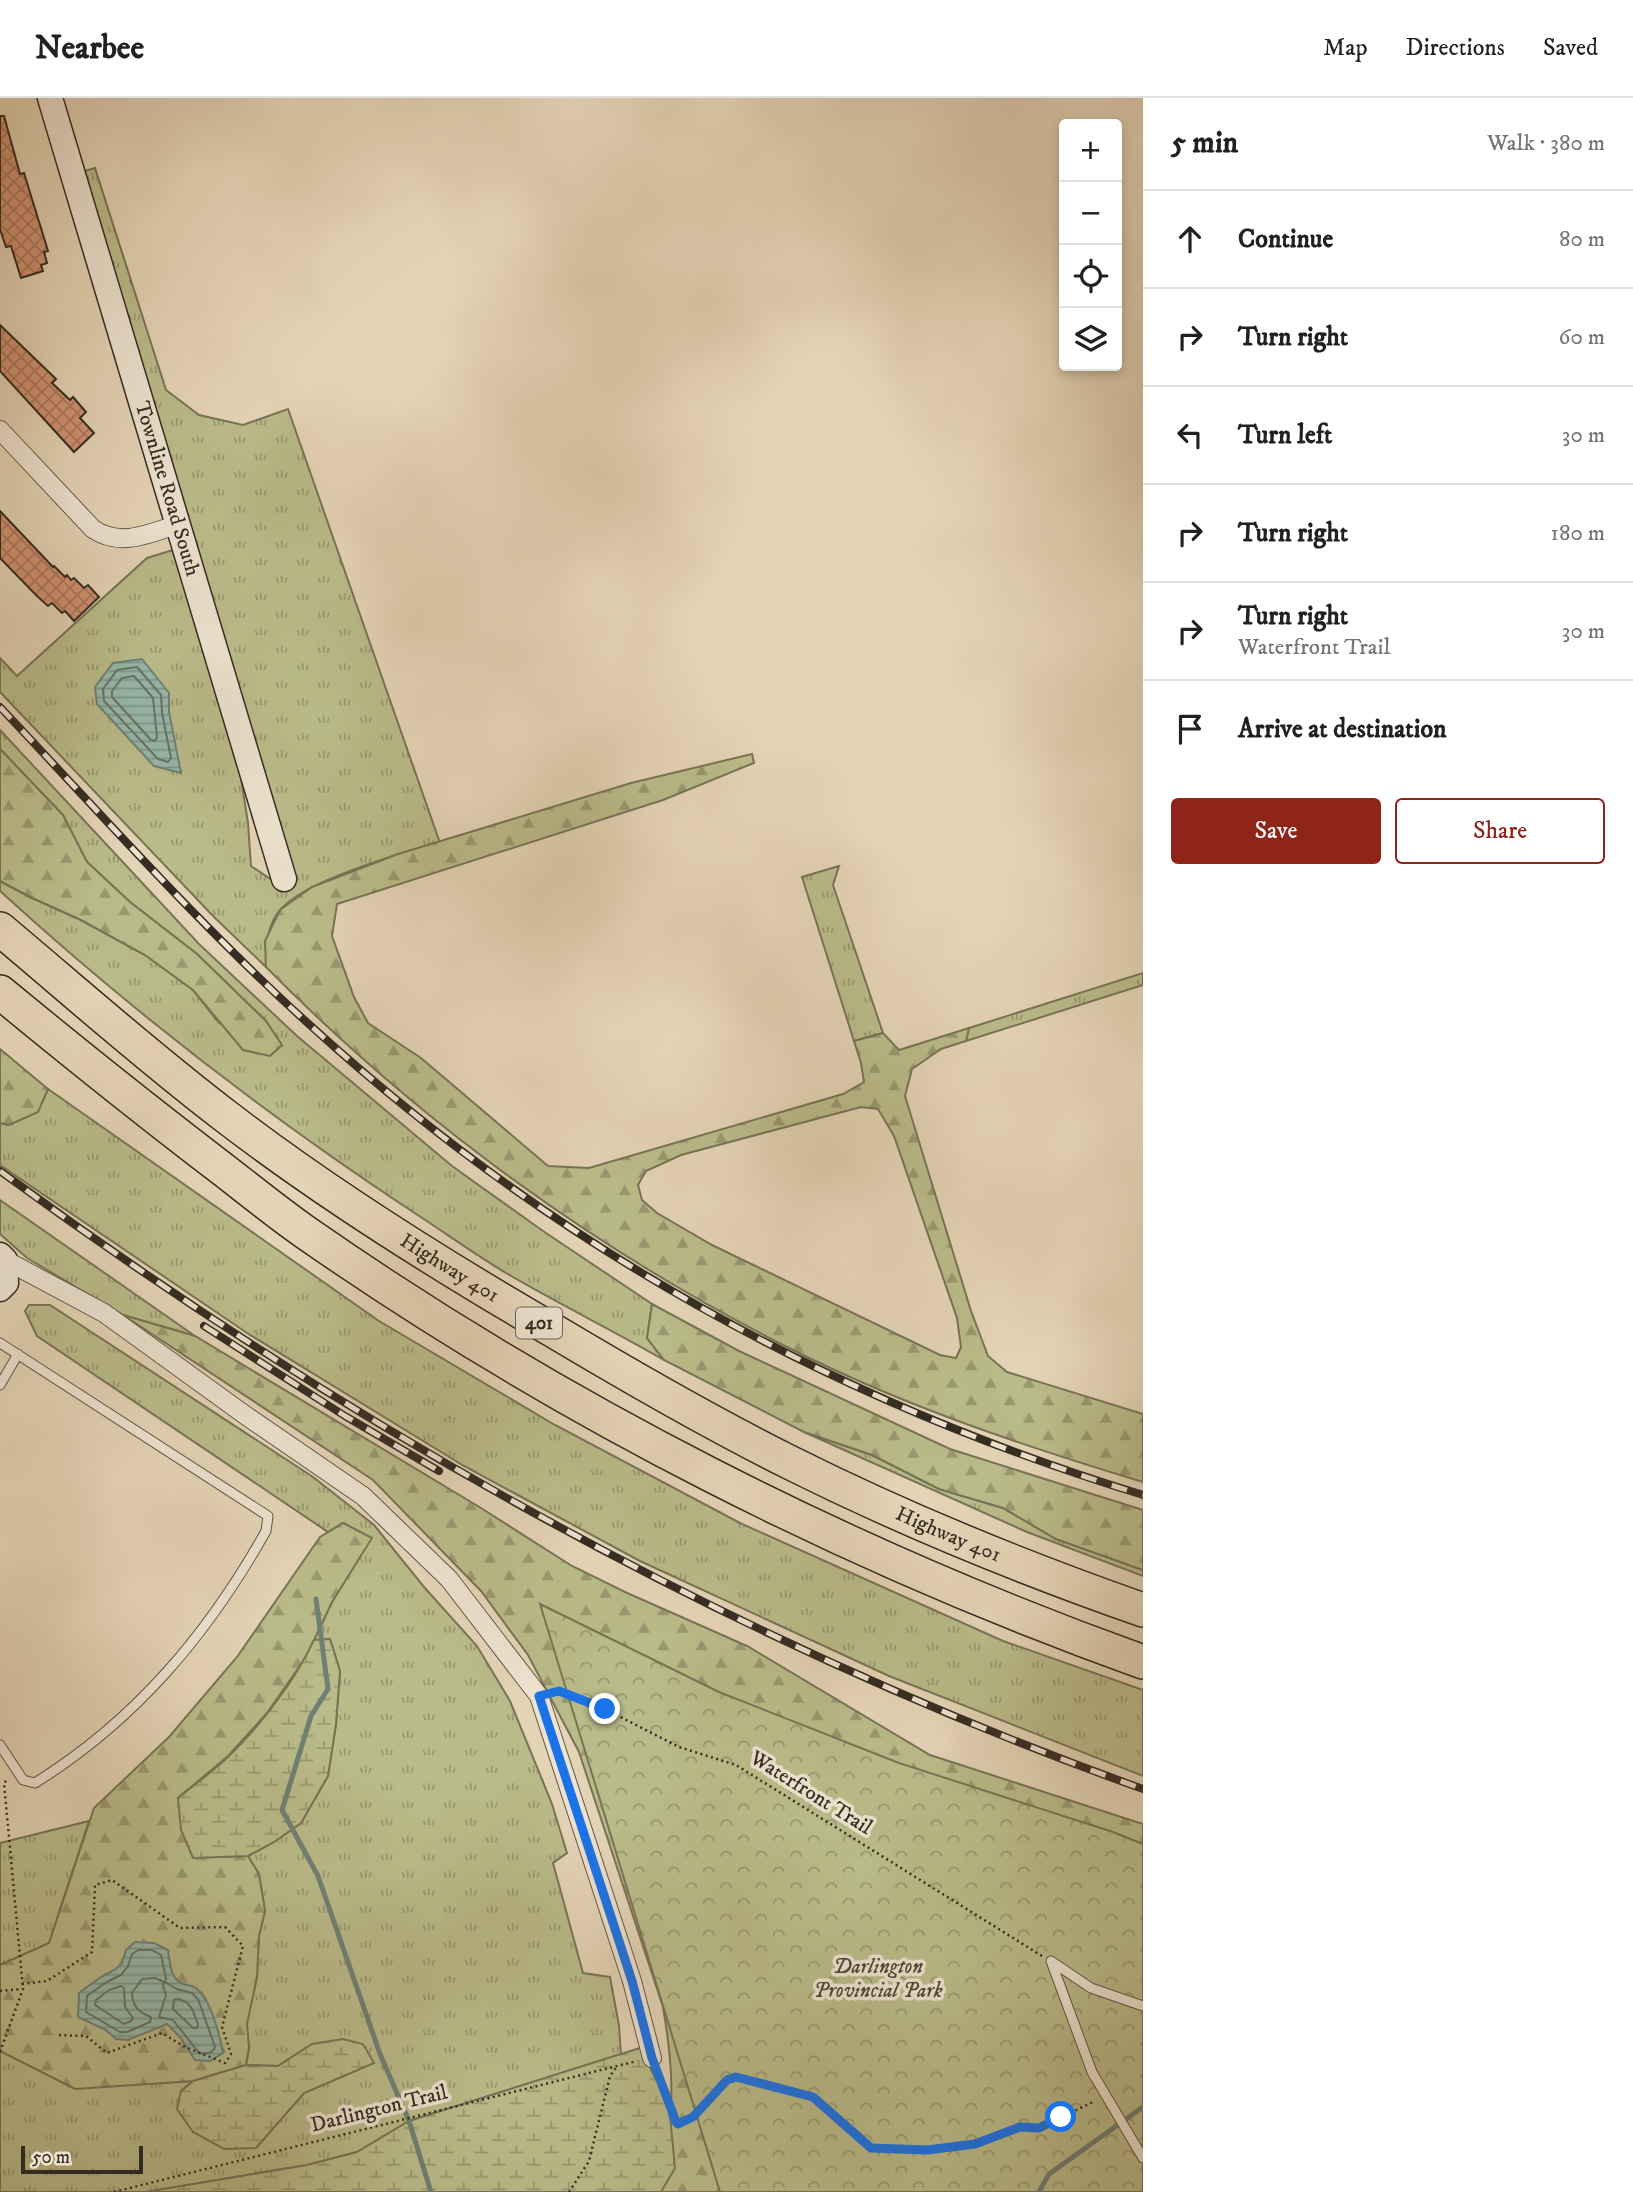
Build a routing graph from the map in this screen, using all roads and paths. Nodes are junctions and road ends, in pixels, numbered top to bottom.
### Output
1 (50, 98) edge
2 (0, 430) edge
3 (179, 524) junction
4 (284, 879) dead end
5 (0, 929) edge
6 (0, 992) edge
7 (3, 1257) edge
8 (0, 1289) edge
9 (0, 1343) edge
10 (18, 1354) junction
11 (0, 1385) edge
12 (1143, 1609) edge
13 (1143, 1662) edge
14 (539, 1696) junction
15 (0, 1745) edge
16 (18, 1771) junction
17 (1051, 1961) junction
18 (22, 1987) junction
19 (0, 1991) edge
20 (1143, 2006) edge
21 (57, 2035) dead end
22 (0, 2052) edge
23 (652, 2058) junction
24 (617, 2066) junction
25 (1107, 2096) junction
26 (1143, 2158) edge
27 (114, 2192) edge
28 (569, 2192) edge

1 - 3 street, Townline Road South
2 - 3 street
3 - 4 street, Townline Road South
5 - 12 highway, Highway 401 / 401
6 - 13 highway, 401
7 - 8 street
7 - 14 street
9 - 10 lane
10 - 11 lane
10 - 16 lane
14 - 17 path, Waterfront Trail
14 - 23 street
15 - 16 lane
16 - 18 path
17 - 20 lane
17 - 25 lane
18 - 19 path
18 - 21 path
18 - 22 path
23 - 24 path, Darlington Trail
23 - 25 path
24 - 27 path, Darlington Trail
24 - 28 path
25 - 26 lane

